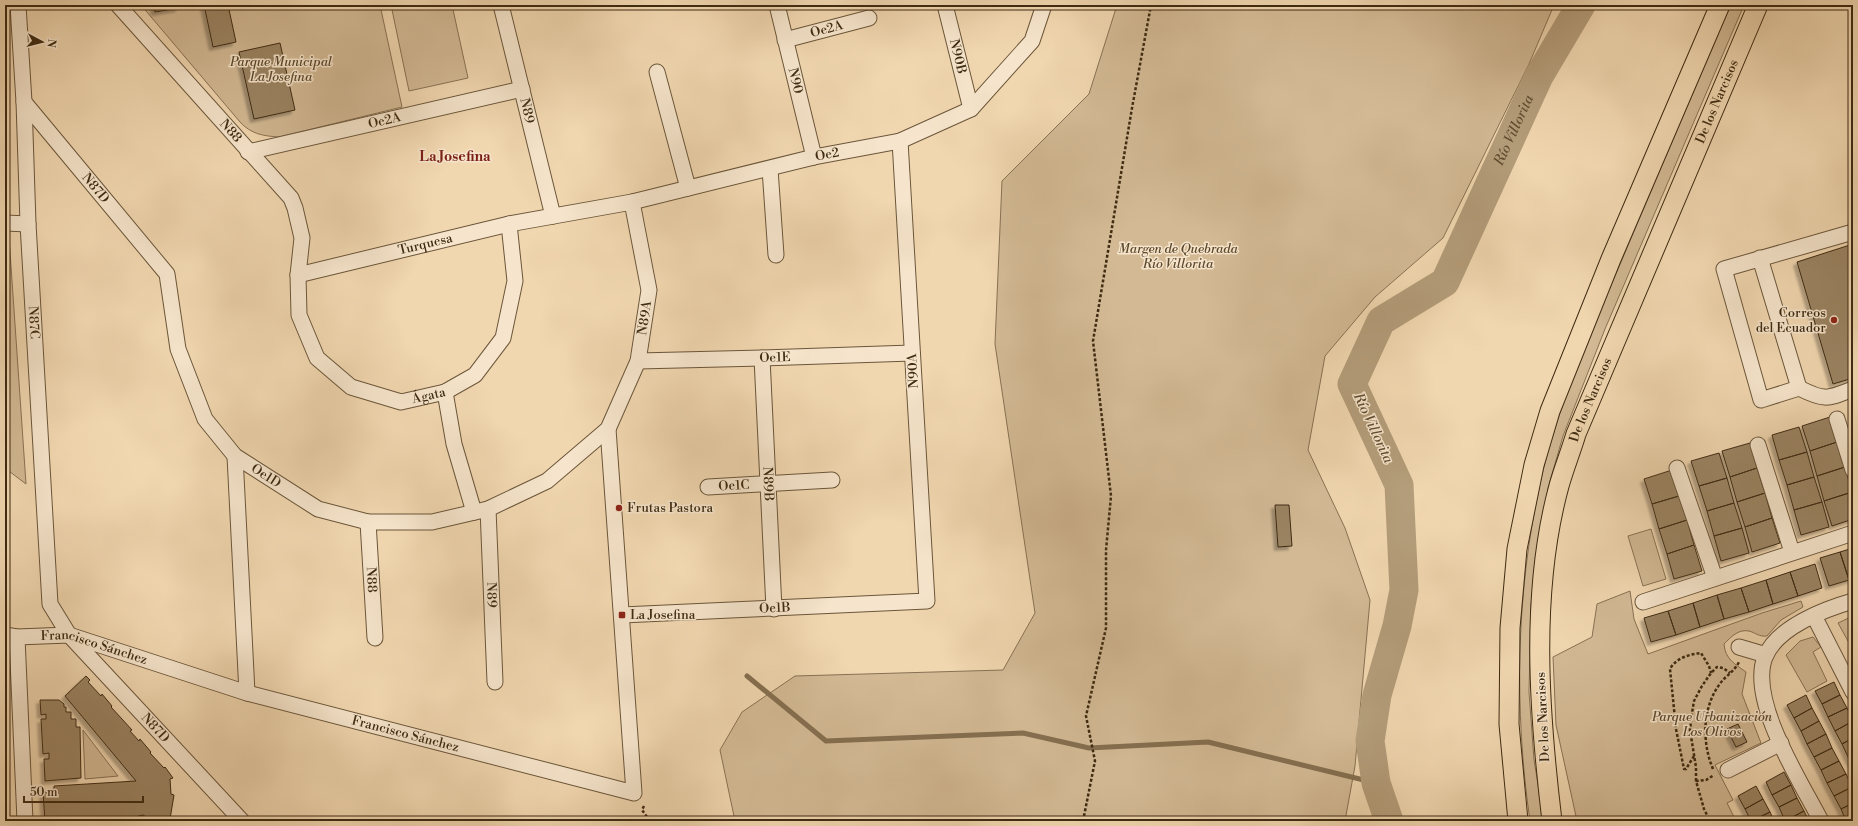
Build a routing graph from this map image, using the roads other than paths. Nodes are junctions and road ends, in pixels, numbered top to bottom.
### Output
1 (18, 5) edge
2 (118, 5) edge
3 (501, 5) edge
4 (777, 5) edge
5 (945, 5) edge
6 (1044, 5) edge
7 (1720, 5) edge
8 (1758, 5) edge
9 (869, 18) dead end
10 (785, 40) junction
11 (657, 72) dead end
12 (522, 90) junction
13 (24, 102) junction
14 (971, 109) junction
15 (900, 141) junction
16 (248, 152) junction
17 (814, 157) junction
18 (770, 169) junction
19 (688, 188) junction
20 (632, 202) junction
21 (553, 216) junction
22 (5, 223) edge
23 (28, 224) junction
24 (509, 224) junction
25 (1853, 232) edge
26 (776, 255) dead end
27 (1760, 258) junction
28 (167, 274) joint
29 (298, 275) junction
30 (912, 352) junction
31 (762, 358) junction
32 (638, 360) junction
33 (1799, 388) junction
34 (1853, 390) edge
35 (445, 392) junction
36 (1837, 419) dead end
37 (608, 429) junction
38 (1758, 445) dead end
39 (235, 456) junction
40 (1677, 468) dead end
41 (1853, 470) edge
42 (832, 480) dead end
43 (768, 484) junction
44 (708, 487) dead end
45 (488, 509) junction
46 (474, 512) junction
47 (368, 522) junction
48 (1853, 533) edge
49 (1792, 552) junction
50 (1715, 578) junction
51 (927, 601) joint
52 (1853, 601) edge
53 (1643, 602) dead end
54 (774, 609) junction
55 (622, 615) junction
56 (1814, 616) junction
57 (69, 635) junction
58 (11, 636) edge
59 (375, 638) dead end
60 (1743, 648) road end
61 (1766, 655) junction
62 (495, 682) dead end
63 (1853, 692) edge
64 (247, 693) junction
65 (1781, 743) junction
66 (1728, 770) dead end
67 (25, 821) edge
68 (242, 821) edge
69 (1518, 821) edge
70 (1552, 821) edge
71 (1821, 821) edge

1 - 13 street, N87C
2 - 16 street, N88
3 - 12 street, N89
4 - 10 street, N90
5 - 14 street, N90B
6 - 14 street, Oe2
7 - 69 main road
8 - 70 main road, De los Narcisos
9 - 10 street, Oe2A
10 - 17 street, N90
11 - 19 street
12 - 16 street, Oe2A
12 - 21 street, N89
13 - 23 street, N87C
13 - 28 street, N87D
14 - 15 street, Oe2
15 - 17 street, Oe2
15 - 30 street, N90A
16 - 29 street, N88
17 - 18 street, Oe2
18 - 19 street, Oe2
18 - 26 street
19 - 20 street, Oe2
20 - 21 street, Oe2
20 - 32 street, N89A
21 - 24 street, Turquesa
22 - 23 street
23 - 57 street, N87C
24 - 29 street, Turquesa
24 - 35 street, Ágata
25 - 27 street
27 - 33 street
27 - 33 street
28 - 39 street, Oe1D
29 - 35 street, Ágata
30 - 31 street, Oe1E
30 - 51 street, N90A
31 - 32 street, Oe1E
31 - 43 street, N89B
32 - 37 street, N89A
33 - 34 street
35 - 46 street
36 - 41 street
37 - 45 street, N89A
37 - 55 street, N89A
38 - 49 street
39 - 47 street, Oe1D
39 - 64 street
40 - 50 street
42 - 43 street, Oe1C
43 - 44 street, Oe1C
43 - 54 street, N89B
45 - 46 street, Oe1D
45 - 62 street, N89
46 - 47 street, Oe1D
47 - 59 street, N88
48 - 49 street
49 - 50 street
50 - 53 street
51 - 54 street, Oe1B
52 - 56 street
54 - 55 street, Oe1B
55 - 64 street, Francisco Sánchez
56 - 61 street
56 - 63 street
57 - 58 street, Francisco Sánchez
57 - 64 street, Francisco Sánchez
57 - 68 street, N87D
58 - 67 street
60 - 61 street
61 - 65 street
65 - 66 street
65 - 71 street

